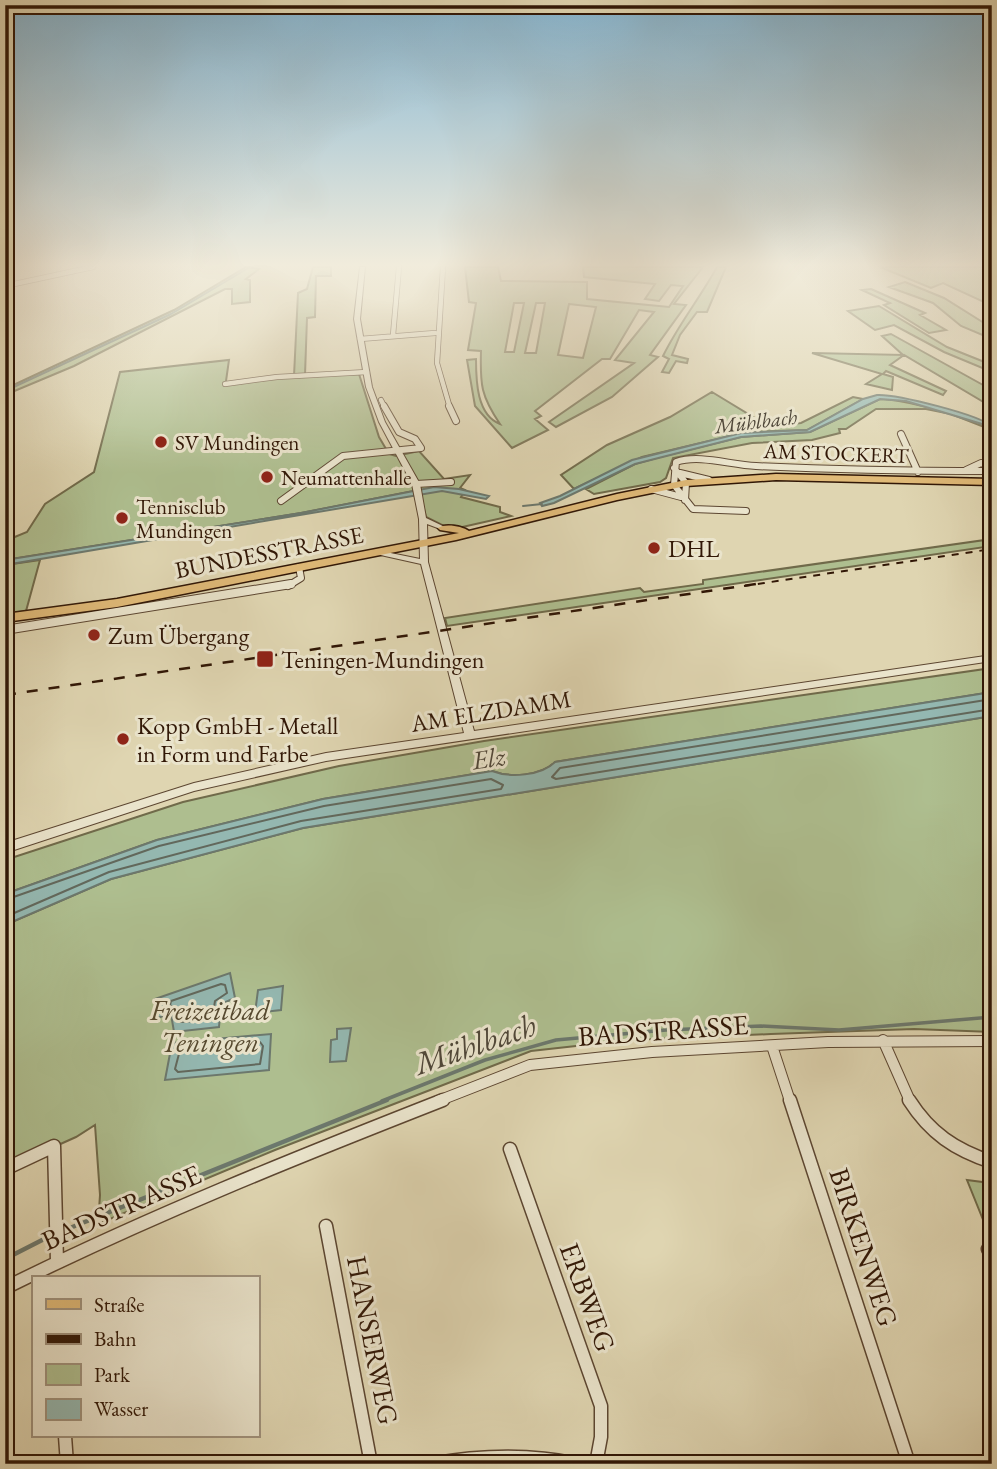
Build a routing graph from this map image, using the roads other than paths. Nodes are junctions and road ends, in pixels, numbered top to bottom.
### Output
1 (359, 336) edge
2 (388, 336) edge
3 (435, 336) edge
4 (360, 339) junction
5 (366, 372) junction
6 (225, 384) dead end
7 (381, 400) dead end
8 (456, 421) dead end
9 (901, 434) dead end
10 (399, 450) junction
11 (992, 466) edge
12 (674, 468) junction
13 (963, 471) junction
14 (992, 471) edge
15 (918, 472) junction
16 (680, 473) junction
17 (709, 480) junction
18 (451, 482) dead end
19 (992, 482) edge
20 (686, 483) junction
21 (674, 485) junction
22 (651, 489) junction
23 (417, 490) junction
24 (683, 498) junction
25 (281, 501) dead end
26 (746, 511) dead end
27 (540, 517) joint
28 (423, 519) junction
29 (443, 528) joint
30 (475, 533) junction
31 (424, 543) junction
32 (376, 552) junction
33 (424, 562) junction
34 (299, 567) junction
35 (5, 618) edge
36 (5, 630) edge
37 (992, 658) edge
38 (470, 736) junction
39 (5, 848) edge
40 (883, 1040) junction
41 (992, 1041) edge
42 (772, 1046) junction
43 (510, 1149) dead end
44 (992, 1162) edge
45 (5, 1168) edge
46 (326, 1226) dead end
47 (57, 1262) junction
48 (5, 1288) edge
49 (65, 1438) edge
50 (68, 1464) edge
51 (370, 1464) edge
52 (430, 1464) edge
53 (578, 1464) edge
54 (596, 1464) edge
55 (909, 1464) edge

1 - 4 street
2 - 4 street
3 - 8 street
4 - 5 street
5 - 6 street
5 - 10 street
7 - 10 street
9 - 15 street, AM STOCKERT
10 - 23 street
10 - 25 street
11 - 13 street, AM STOCKERT
12 - 15 street, AM STOCKERT
12 - 16 street
12 - 21 street
13 - 14 street, AM STOCKERT
13 - 15 street, AM STOCKERT
16 - 17 street
16 - 20 street
17 - 19 main road
17 - 20 main road
18 - 23 street
20 - 21 main road
20 - 24 street
21 - 22 main road
21 - 24 street
22 - 24 street
22 - 27 main road
23 - 28 street
24 - 26 street
27 - 30 main road, BUNDESSTRASSE
28 - 29 street
28 - 31 street
29 - 30 main road
30 - 31 main road, BUNDESSTRASSE
31 - 32 main road, BUNDESSTRASSE
31 - 33 street
32 - 33 street
32 - 34 main road, BUNDESSTRASSE
33 - 38 street
34 - 35 main road, BUNDESSTRASSE
34 - 36 street
37 - 38 street, AM ELZDAMM
38 - 39 street, AM ELZDAMM
40 - 41 street, BADSTRASSE
40 - 42 street, BADSTRASSE
40 - 44 street
42 - 47 street, BADSTRASSE
42 - 55 street, BIRKENWEG
43 - 54 street, ERBWEG
45 - 47 street
46 - 51 street, HANSERWEG
47 - 48 street, BADSTRASSE
49 - 50 street
52 - 53 street

